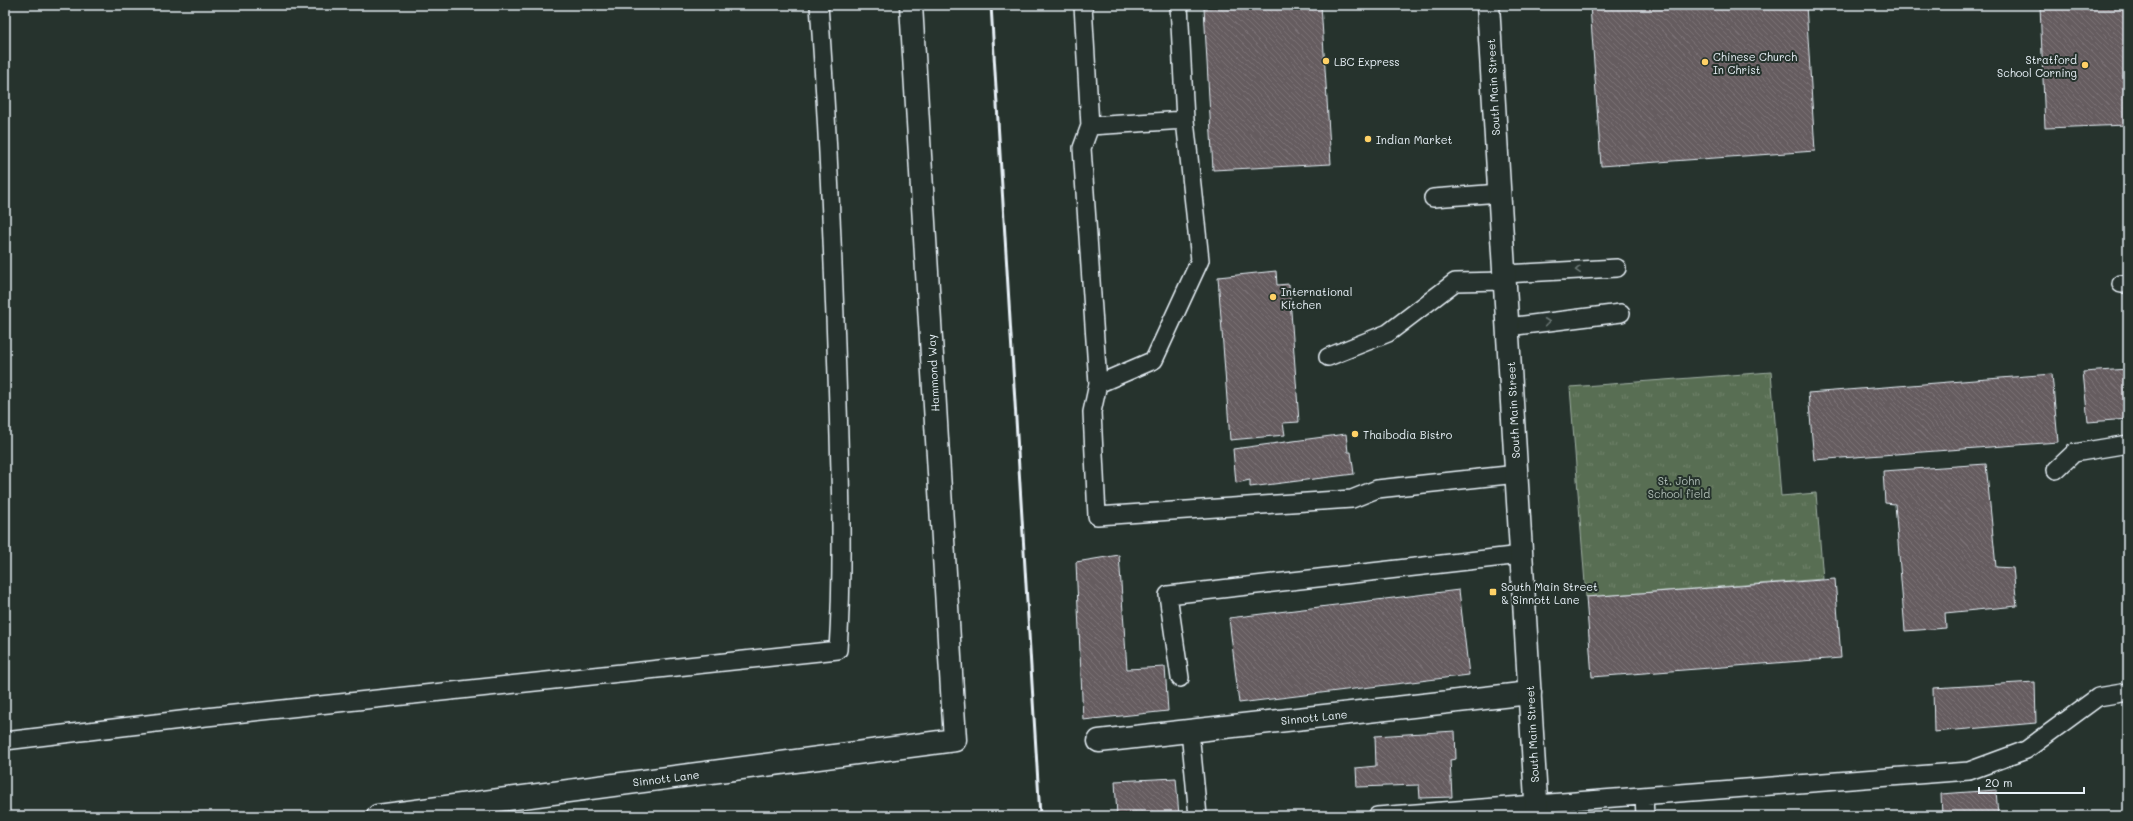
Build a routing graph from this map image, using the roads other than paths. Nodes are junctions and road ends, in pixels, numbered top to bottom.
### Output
1 (819, 5) edge
2 (911, 5) edge
3 (1083, 5) edge
4 (1179, 5) edge
5 (1488, 5) edge
6 (1185, 120) junction
7 (1090, 126) junction
8 (1500, 193) junction
9 (1433, 198) dead end
10 (1617, 268) dead end
11 (1505, 278) junction
12 (1621, 313) dead end
13 (1508, 327) junction
14 (1328, 357) dead end
15 (1098, 384) junction
16 (2128, 444) edge
17 (2056, 470) dead end
18 (1517, 474) junction
19 (1522, 555) junction
20 (1180, 678) dead end
21 (2128, 692) edge
22 (1530, 693) junction
23 (1190, 730) junction
24 (955, 740) joint
25 (5, 741) edge
26 (1098, 741) dead end
27 (1644, 796) junction
28 (1537, 810) edge
29 (378, 816) edge
30 (1198, 816) edge
31 (1377, 816) edge
32 (1645, 816) edge

1 - 25 lane
2 - 24 street, Hammond Way
3 - 7 lane
4 - 6 lane
5 - 8 street, South Main Street
6 - 7 lane
6 - 15 lane
7 - 15 lane
8 - 9 lane
8 - 11 street, South Main Street
10 -> 11 lane
11 - 13 street, South Main Street
11 - 14 lane
13 -> 12 lane
13 - 18 street, South Main Street
15 - 18 lane
16 - 17 lane
18 - 19 street, South Main Street
19 - 20 lane
19 - 22 street, South Main Street
21 - 27 lane
22 - 23 street, Sinnott Lane
22 - 28 street, South Main Street
23 - 26 street, Sinnott Lane
23 - 30 lane
24 - 29 street, Sinnott Lane
27 - 28 lane
27 - 32 lane
28 - 31 lane

